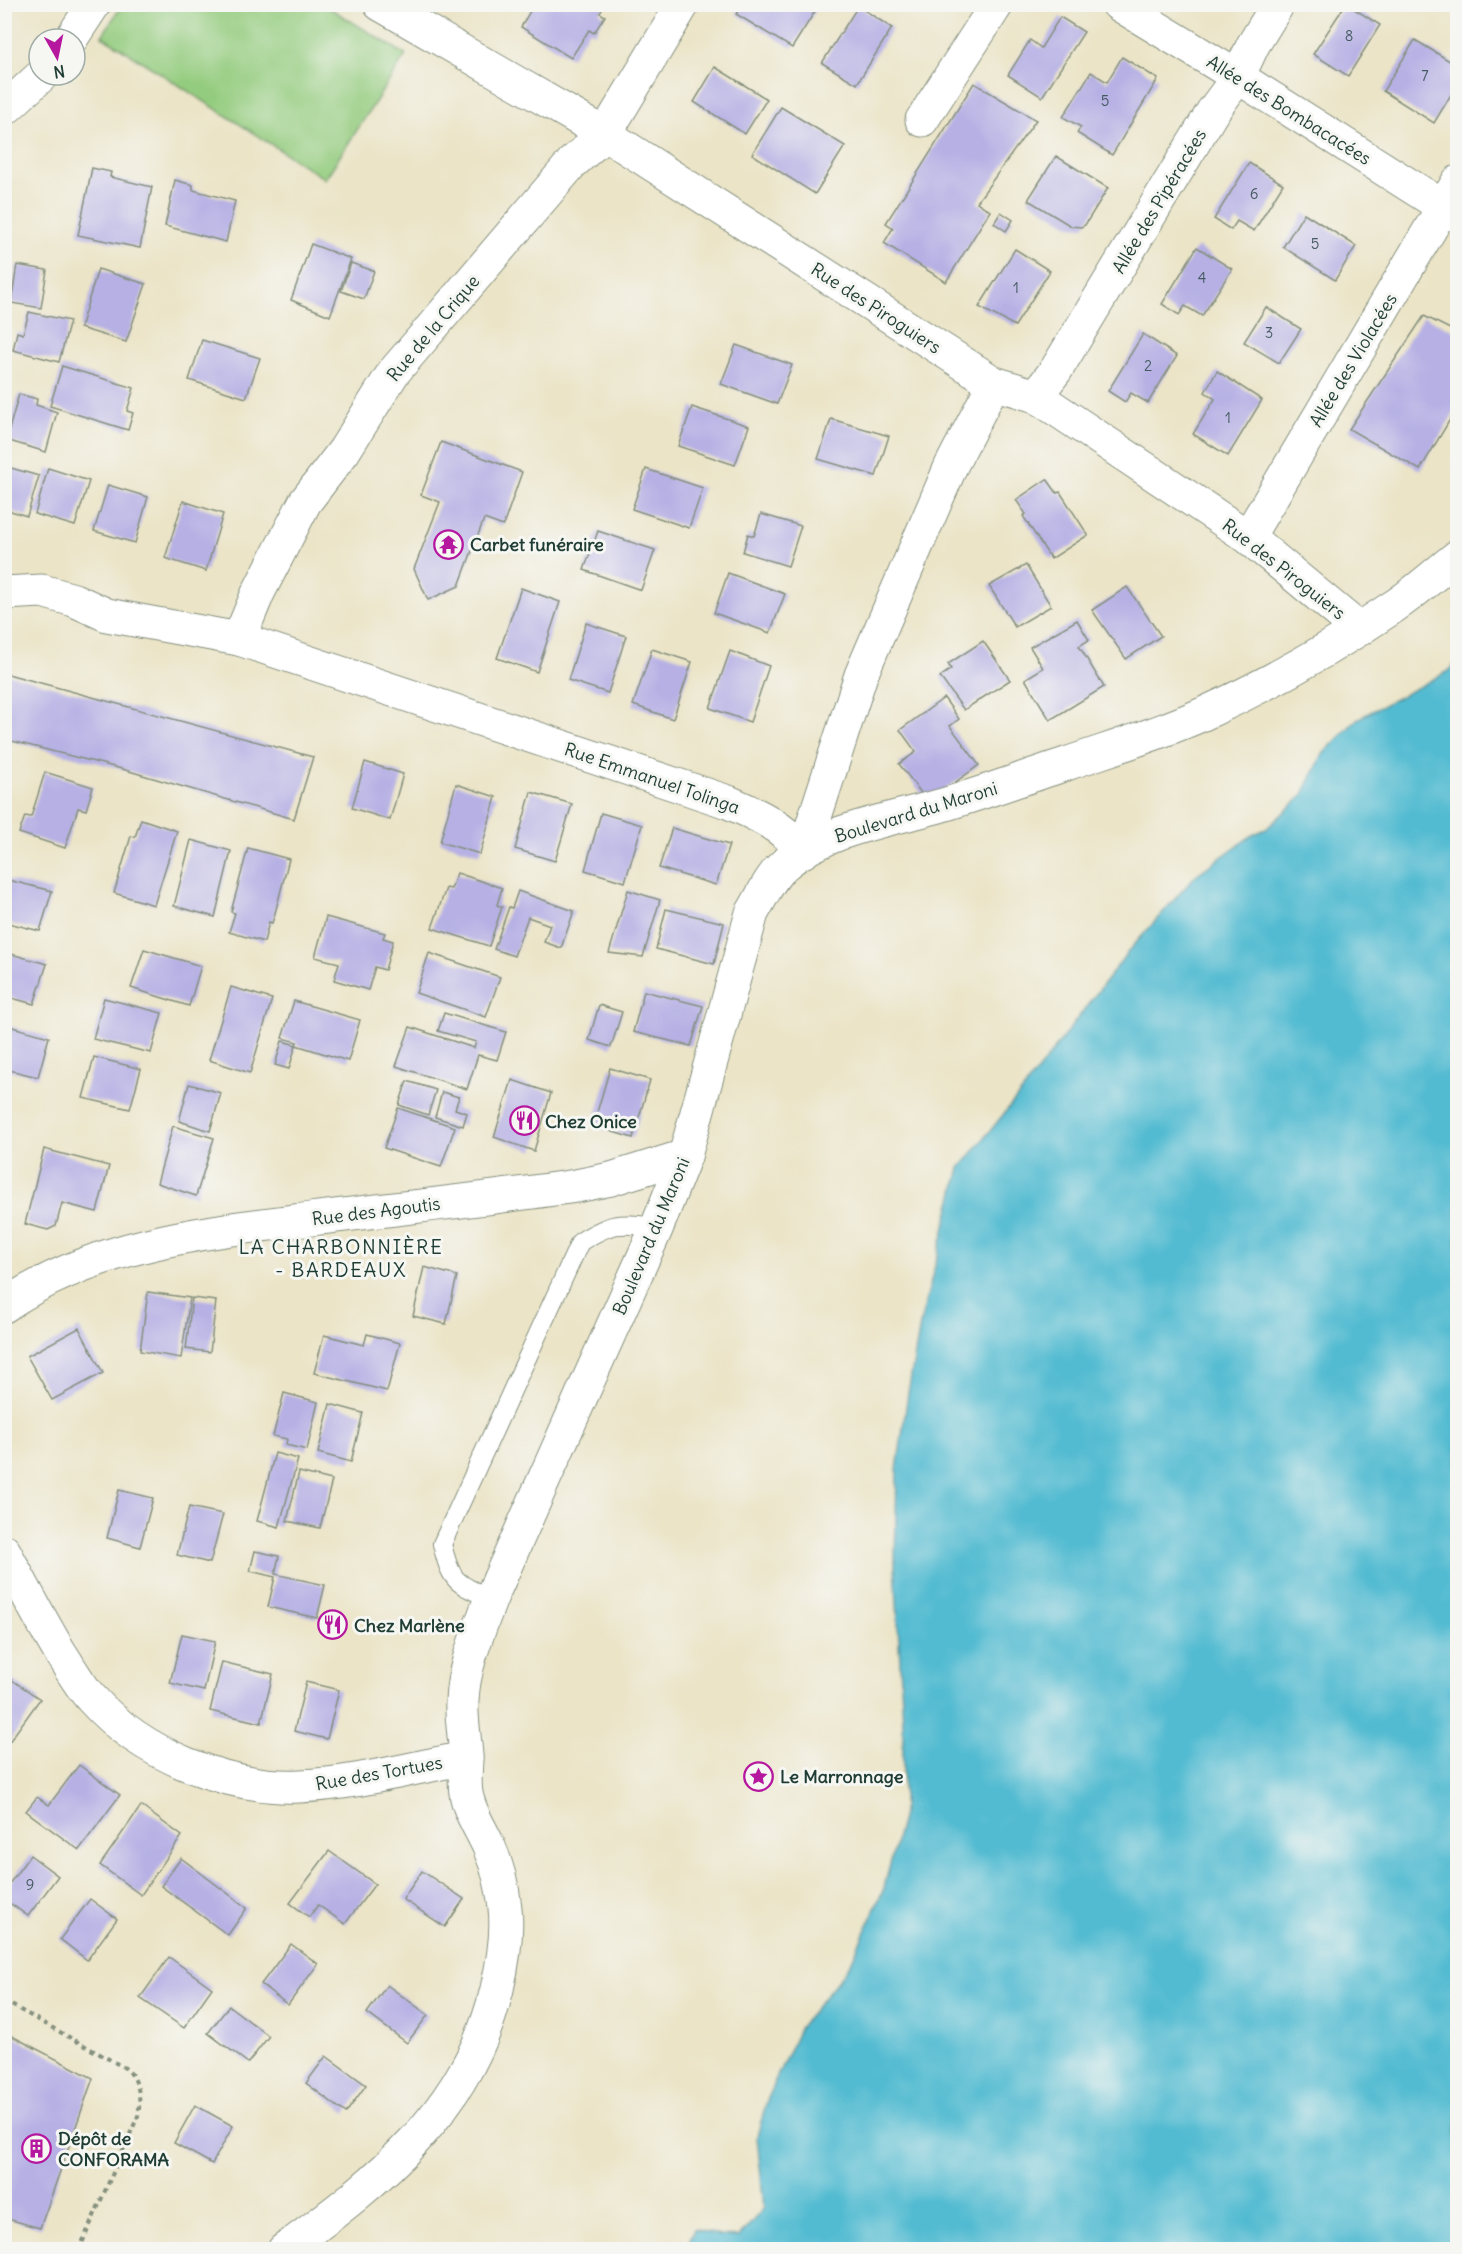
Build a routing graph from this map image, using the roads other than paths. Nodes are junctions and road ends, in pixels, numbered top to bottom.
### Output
1 (94, 4) edge
2 (684, 4) edge
3 (997, 4) edge
4 (1119, 4) edge
5 (1278, 4) edge
6 (390, 7) edge
7 (78, 27) edge
8 (1238, 77) junction
9 (29, 87) edge
10 (4, 110) edge
11 (922, 120) dead end
12 (605, 134) junction
13 (1452, 201) edge
14 (994, 383) junction
15 (1036, 396) junction
16 (1248, 537) junction
17 (1458, 556) edge
18 (4, 593) edge
19 (1359, 628) junction
20 (239, 639) junction
21 (804, 851) junction
22 (685, 1155) junction
23 (657, 1227) junction
24 (4, 1306) edge
25 (4, 1551) edge
26 (492, 1598) junction
27 (466, 1758) junction
28 (284, 2250) edge

1 - 7 street
2 - 12 street, Rue de la Crique
3 - 11 street
4 - 8 street, Allée des Bombacacées
5 - 8 street, Allée des Pipéracées
6 - 12 street, Rue des Piroguiers
8 - 13 street, Allée des Bombacacées
8 - 15 street, Allée des Pipéracées
9 - 10 street
12 - 14 street, Rue des Piroguiers
12 - 20 street, Rue de la Crique
13 - 16 street, Allée des Violacées
14 - 15 street, Rue des Piroguiers
14 - 21 street
15 - 16 street, Rue des Piroguiers
16 - 19 street, Rue des Piroguiers
17 - 19 street, Boulevard du Maroni
18 - 20 street, Rue Emmanuel Tolinga
19 - 21 street, Boulevard du Maroni
20 - 21 street, Rue Emmanuel Tolinga
21 - 22 street, Boulevard du Maroni
22 - 23 street, Boulevard du Maroni
22 - 24 street, Rue des Agoutis
23 - 26 street, Boulevard du Maroni
23 - 26 lane
25 - 27 street, Rue des Tortues
26 - 27 street, Boulevard du Maroni
27 - 28 street, Boulevard du Maroni

